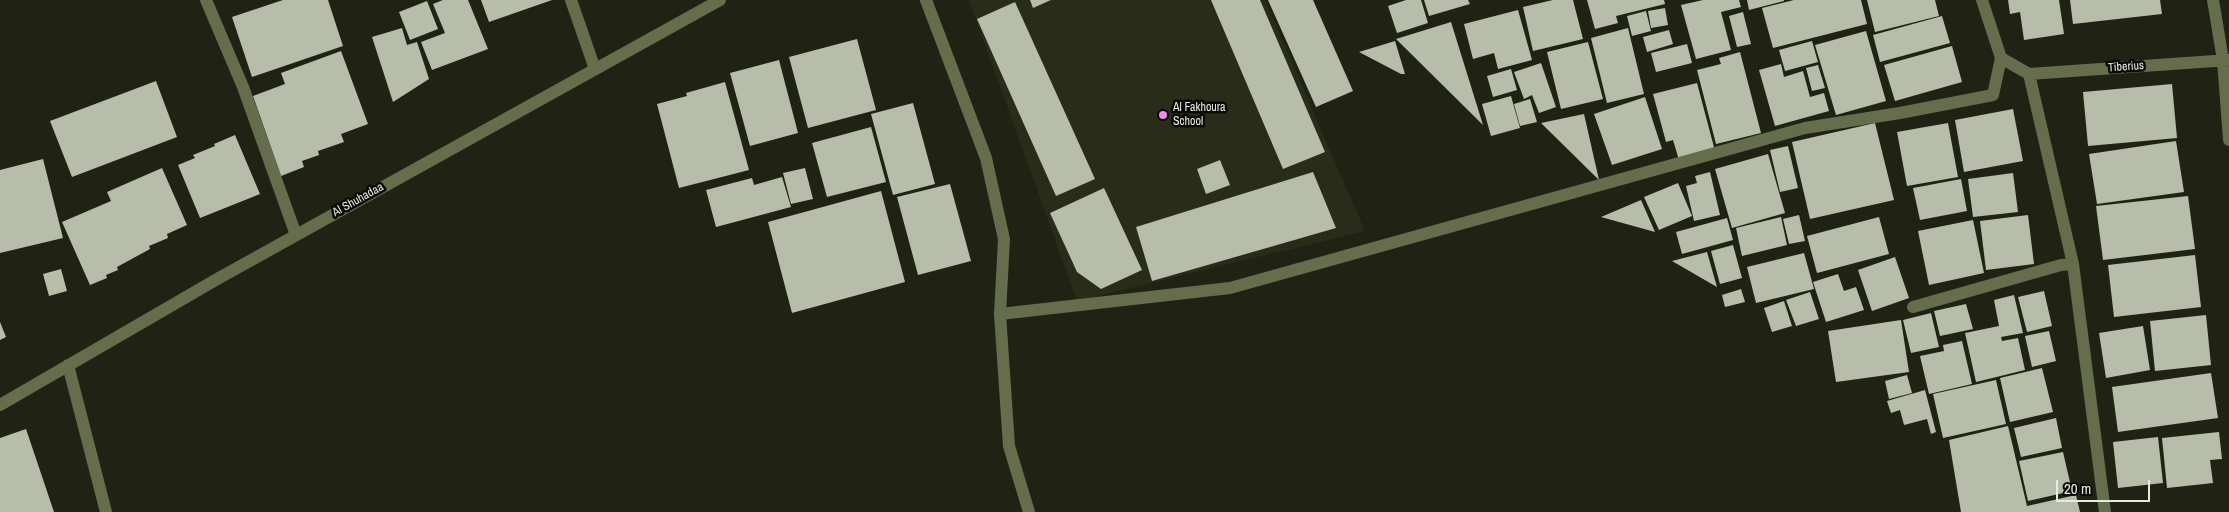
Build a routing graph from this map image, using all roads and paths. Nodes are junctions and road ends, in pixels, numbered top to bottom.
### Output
1 (206, 0) edge
2 (572, 0) edge
3 (720, 0) edge
4 (926, 0) edge
5 (1982, 0) edge
6 (2214, 0) edge
7 (2001, 58) junction
8 (2226, 60) edge
9 (595, 69) junction
10 (2029, 74) junction
11 (2229, 140) edge
12 (296, 235) junction
13 (2073, 264) junction
14 (1913, 307) dead end
15 (1000, 314) junction
16 (68, 365) junction
17 (0, 405) edge
18 (106, 512) edge
19 (1029, 512) edge
20 (2105, 512) edge

1 - 12 street
2 - 9 street
3 - 9 street, Al Shuhadaa
4 - 15 street
5 - 7 street
6 - 8 street
7 - 10 street
7 - 15 street
8 - 10 street, Tiberius
8 - 11 street
9 - 12 street, Al Shuhadaa
10 - 13 street
12 - 16 street, Al Shuhadaa
13 - 14 street
13 - 20 street
15 - 19 street
16 - 17 street, Al Shuhadaa
16 - 18 street

